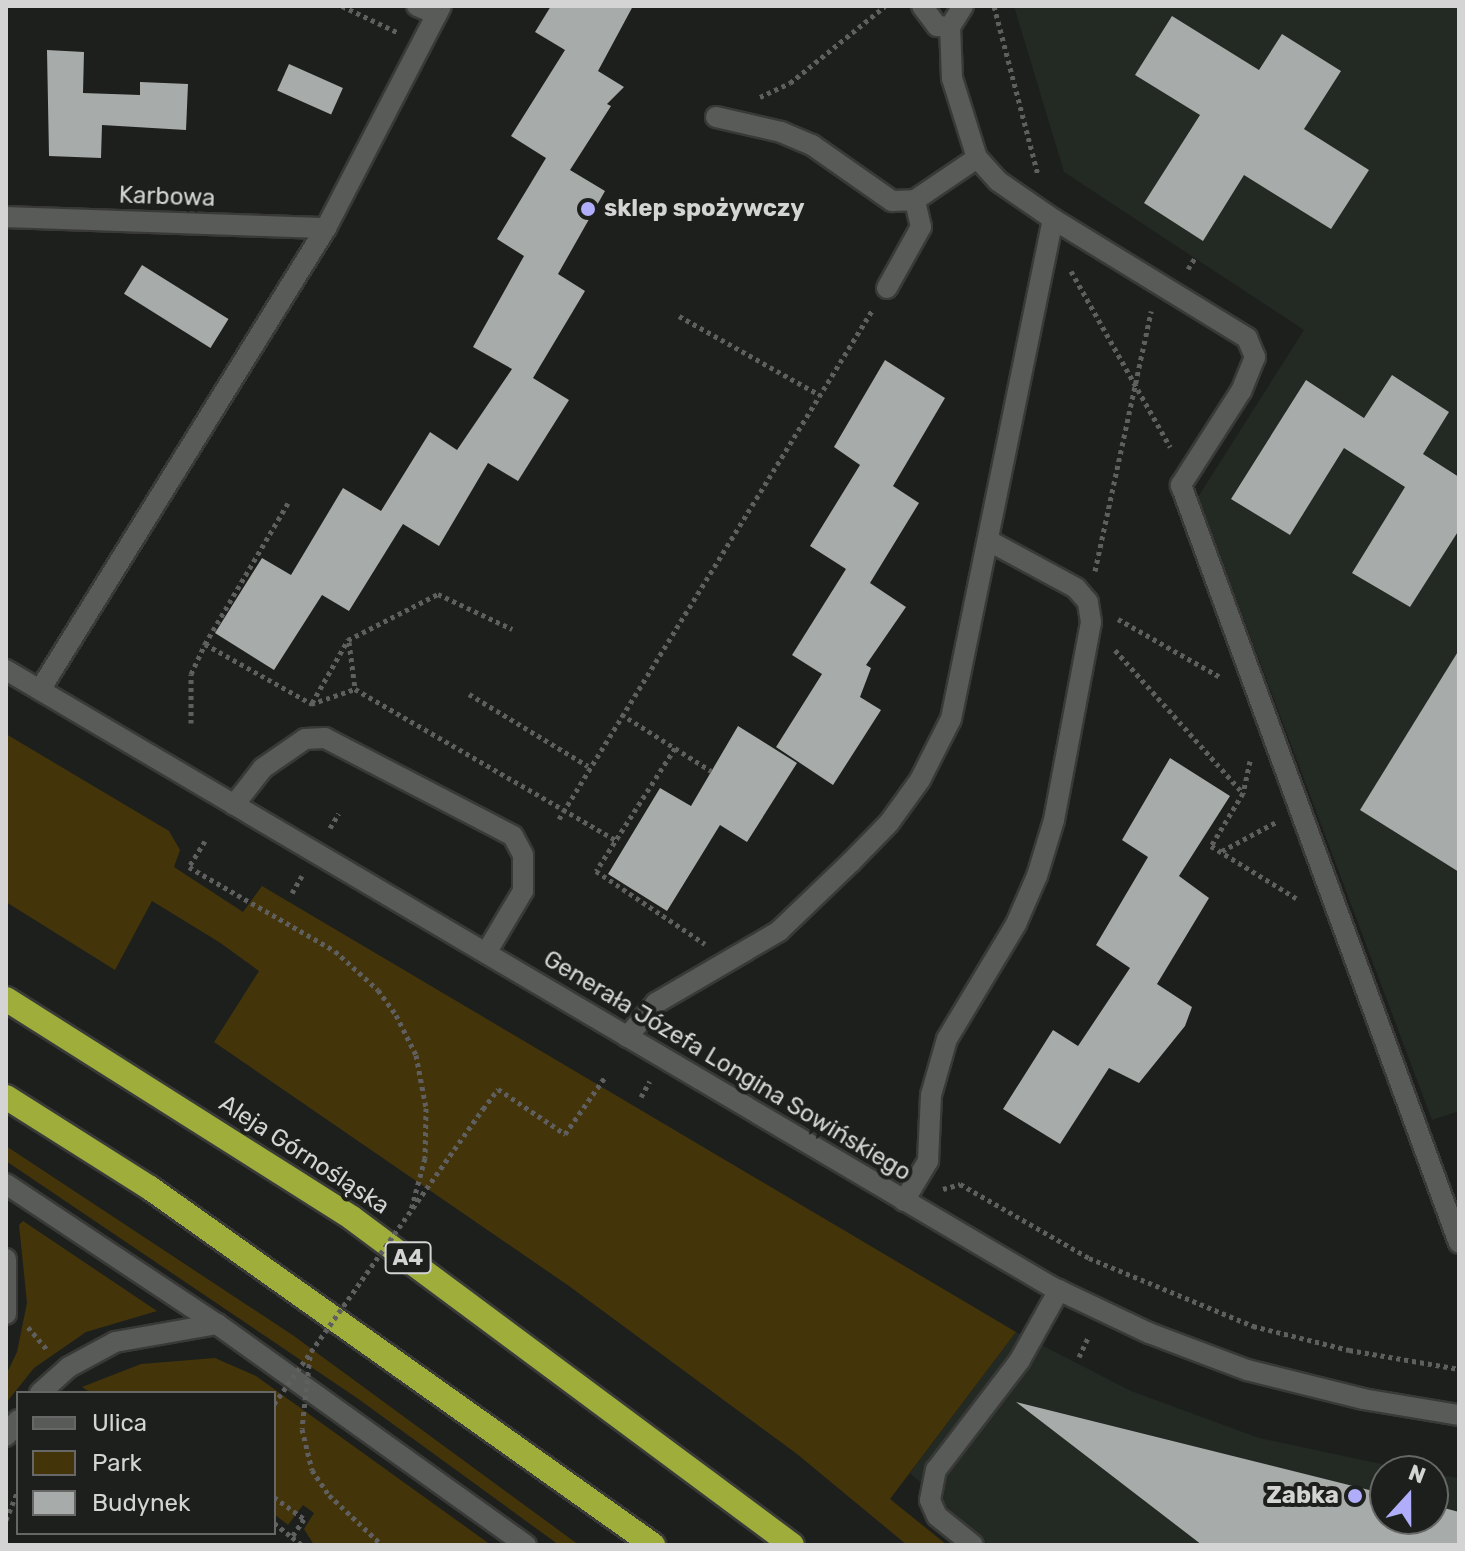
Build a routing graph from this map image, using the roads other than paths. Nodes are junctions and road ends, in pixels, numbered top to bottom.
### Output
1 (922, 6) edge
2 (963, 6) edge
3 (431, 9) edge
4 (950, 27) junction
5 (716, 117) road end
6 (977, 158) junction
7 (915, 200) junction
8 (6, 217) edge
9 (1048, 221) junction
10 (326, 228) junction
11 (887, 288) road end
12 (989, 541) junction
13 (6, 670) edge
14 (40, 690) junction
15 (234, 805) junction
16 (486, 953) junction
17 (6, 999) edge
18 (627, 1037) junction
19 (6, 1097) edge
20 (6, 1184) edge
21 (904, 1201) junction
22 (1459, 1243) edge
23 (6, 1259) edge
24 (1059, 1290) junction
25 (6, 1314) edge
26 (217, 1324) junction
27 (42, 1391) edge
28 (1459, 1415) edge
29 (526, 1545) edge
30 (653, 1545) edge
31 (792, 1545) edge
32 (973, 1545) edge

1 - 4 street
2 - 4 street
3 - 10 street
4 - 6 street
5 - 7 street
6 - 7 street
6 - 9 street
7 - 11 street
8 - 10 street, Karbowa
9 - 12 street
9 - 22 street
10 - 14 street
12 - 18 street
12 - 21 street
13 - 14 street, Generała Józefa Longina Sowińskiego
14 - 15 street, Generała Józefa Longina Sowińskiego
15 - 16 street, Generała Józefa Longina Sowińskiego
15 - 16 street
16 - 18 street, Generała Józefa Longina Sowińskiego
17 - 31 highway, Aleja Górnośląska / A4
18 - 21 street, Generała Józefa Longina Sowińskiego
19 - 30 highway
20 - 26 street
21 - 24 street, Generała Józefa Longina Sowińskiego
23 - 25 street
24 - 28 street, Generała Józefa Longina Sowińskiego
24 - 32 street
26 - 27 street
26 - 29 street

